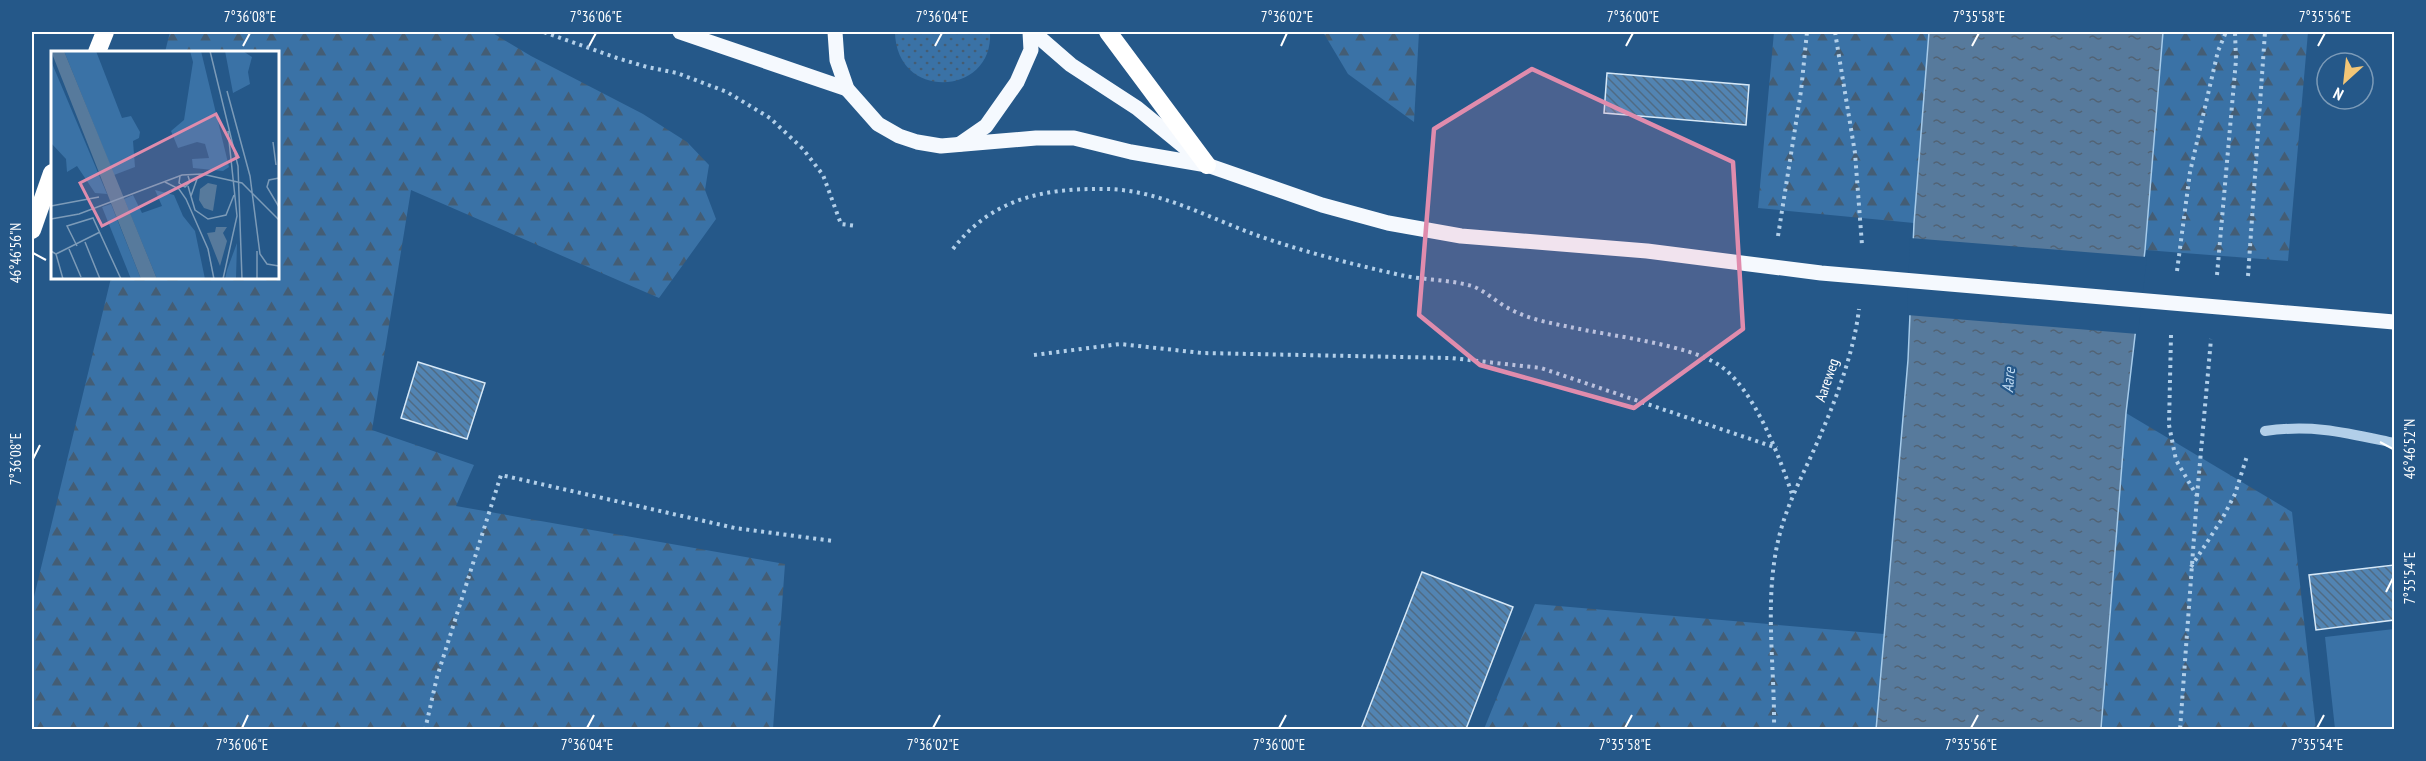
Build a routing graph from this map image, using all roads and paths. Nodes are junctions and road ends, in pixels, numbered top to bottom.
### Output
1 (105, 32) edge
2 (544, 32) edge
3 (680, 32) edge
4 (835, 32) edge
5 (1032, 32) edge
6 (1108, 32) edge
7 (1807, 32) edge
8 (1835, 32) edge
9 (2235, 32) edge
10 (2265, 32) edge
11 (97, 51) edge
12 (847, 89) junction
13 (960, 144) junction
14 (1207, 165) junction
15 (51, 176) edge
16 (856, 226) dead end
17 (32, 230) edge
18 (953, 249) dead end
19 (1863, 256) dead end
20 (1776, 268) junction
21 (2216, 284) dead end
22 (1860, 298) dead end
23 (2246, 308) junction
24 (2394, 322) edge
25 (2212, 332) dead end
26 (1034, 355) dead end
27 (2265, 431) joint
28 (2394, 443) edge
29 (1777, 448) junction
30 (1792, 494) junction
31 (2197, 496) dead end
32 (833, 541) dead end
33 (425, 729) edge
34 (1774, 729) edge
35 (2180, 729) edge

1 - 11 highway
2 - 16 path
3 - 12 main road
4 - 12 main road
5 - 13 main road
5 - 14 main road
6 - 14 highway
7 - 20 path
8 - 19 path
9 - 21 path
10 - 23 path
12 - 13 main road
13 - 14 main road
14 - 20 main road
15 - 17 highway
18 - 29 path
20 - 23 main road
22 - 30 path, Aareweg
23 - 24 main road
25 - 31 path
26 - 29 path
27 - 28 lane
27 - 35 path
29 - 30 path
30 - 34 path, Aareweg
32 - 33 path

